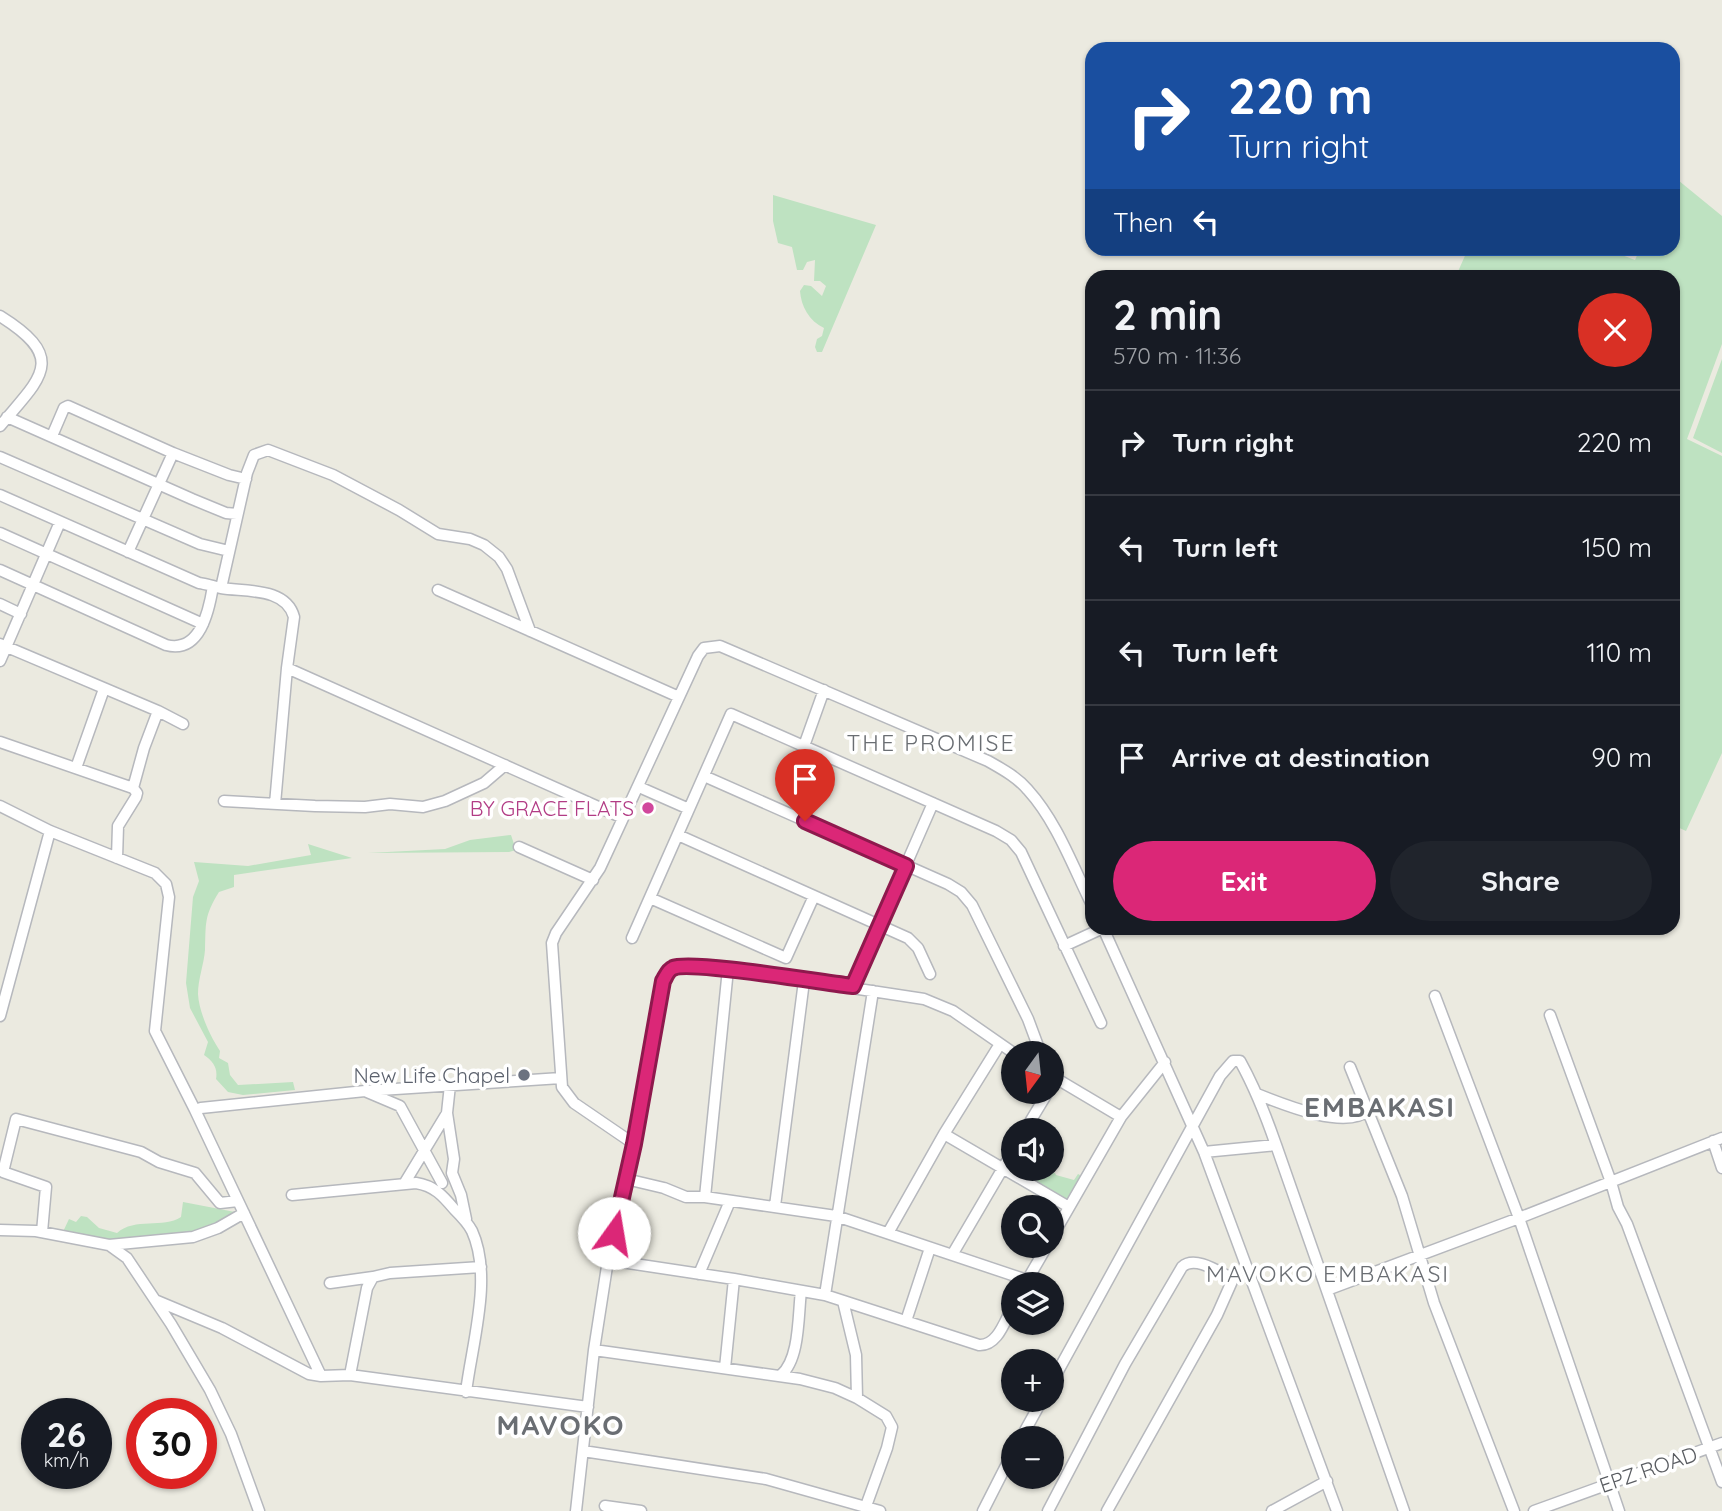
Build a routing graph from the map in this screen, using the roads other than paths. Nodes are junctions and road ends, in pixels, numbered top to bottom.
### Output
1 (0, 316) edge
2 (4, 422) edge
3 (52, 436) junction
4 (173, 453) junction
5 (0, 457) edge
6 (246, 479) junction
7 (159, 485) junction
8 (0, 495) edge
9 (237, 514) junction
10 (145, 518) junction
11 (60, 522) junction
12 (0, 533) edge
13 (229, 551) junction
14 (128, 552) junction
15 (46, 553) junction
16 (0, 570) edge
17 (34, 584) junction
18 (217, 587) junction
19 (438, 590) dead end
20 (0, 604) edge
21 (21, 614) junction
22 (203, 624) junction
23 (530, 631) junction
24 (3, 645) edge
25 (0, 661) edge
26 (287, 668) junction
27 (104, 689) junction
28 (824, 690) junction
29 (679, 697) junction
30 (158, 711) junction
31 (183, 724) dead end
32 (0, 743) edge
33 (804, 746) junction
34 (505, 765) junction
35 (76, 768) junction
36 (704, 776) junction
37 (639, 787) junction
38 (133, 788) junction
39 (224, 801) dead end
40 (933, 803) junction
41 (275, 804) junction
42 (0, 806) edge
43 (689, 809) junction
44 (623, 818) junction
45 (50, 831) junction
46 (678, 835) junction
47 (519, 847) dead end
48 (117, 858) junction
49 (906, 866) junction
50 (593, 880) junction
51 (1085, 891) edge
52 (814, 896) junction
53 (650, 898) junction
54 (881, 926) junction
55 (1088, 935) edge
56 (1106, 935) edge
57 (632, 938) dead end
58 (1064, 946) junction
59 (729, 969) junction
60 (930, 974) dead end
61 (804, 981) junction
62 (853, 986) junction
63 (873, 990) junction
64 (1435, 996) dead end
65 (1550, 1015) dead end
66 (0, 1016) edge
67 (1101, 1023) dead end
68 (1036, 1041) edge
69 (1000, 1044) joint
70 (1165, 1062) junction
71 (1350, 1067) dead end
72 (561, 1078) junction
73 (450, 1085) junction
74 (1064, 1087) edge
75 (365, 1091) junction
76 (1257, 1094) junction
77 (195, 1110) junction
78 (1368, 1110) junction
79 (447, 1113) junction
80 (1121, 1117) junction
81 (1194, 1125) junction
82 (944, 1134) junction
83 (1717, 1140) edge
84 (634, 1144) junction
85 (1276, 1145) junction
86 (1205, 1152) junction
87 (425, 1153) junction
88 (1001, 1168) edge
89 (1722, 1168) edge
90 (1001, 1172) edge
91 (454, 1178) junction
92 (626, 1179) junction
93 (1024, 1181) edge
94 (1611, 1182) junction
95 (404, 1184) junction
96 (437, 1184) junction
97 (292, 1195) dead end
98 (705, 1197) junction
99 (238, 1201) junction
100 (730, 1201) junction
101 (775, 1206) junction
102 (1069, 1207) junction
103 (244, 1213) junction
104 (836, 1216) junction
105 (1064, 1216) edge
106 (1519, 1219) junction
107 (467, 1224) junction
108 (0, 1230) edge
109 (42, 1232) junction
110 (888, 1233) junction
111 (109, 1245) junction
112 (930, 1248) junction
113 (1421, 1254) junction
114 (952, 1255) junction
115 (608, 1260) junction
116 (481, 1266) junction
117 (1248, 1269) junction
118 (699, 1273) junction
119 (1001, 1273) edge
120 (373, 1277) junction
121 (734, 1279) junction
122 (1233, 1279) junction
123 (330, 1283) dead end
124 (1327, 1290) junction
125 (801, 1291) junction
126 (825, 1296) junction
127 (155, 1300) junction
128 (842, 1301) junction
129 (906, 1321) junction
130 (1001, 1328) edge
131 (594, 1350) junction
132 (1064, 1360) edge
133 (725, 1368) junction
134 (350, 1375) junction
135 (781, 1375) junction
136 (321, 1376) junction
137 (466, 1392) junction
138 (857, 1398) junction
139 (588, 1407) junction
140 (1722, 1443) edge
141 (1709, 1448) junction
142 (583, 1451) junction
143 (1001, 1476) edge
144 (1327, 1481) junction
145 (1722, 1482) edge
146 (1608, 1483) junction
147 (605, 1506) dead end
148 (866, 1506) junction
149 (259, 1511) edge
150 (576, 1511) edge
151 (642, 1511) edge
152 (880, 1511) edge
153 (983, 1511) edge
154 (1048, 1511) edge
155 (1107, 1511) edge
156 (1272, 1511) edge
157 (1337, 1511) edge
158 (1404, 1511) edge
159 (1514, 1511) edge
160 (1534, 1511) edge
161 (1619, 1511) edge

1 - 2 street
2 - 3 street
3 - 4 street
3 - 7 street
4 - 6 street
4 - 7 street
5 - 10 street
6 - 9 street
6 - 23 street
7 - 9 street
7 - 10 street
8 - 11 street
9 - 13 street
10 - 13 street
10 - 14 street
11 - 14 street
11 - 15 street
12 - 15 street
13 - 18 street
14 - 18 street
15 - 17 street
15 - 22 street
16 - 17 street
17 - 21 street
17 - 22 street
18 - 22 street
18 - 26 street
19 - 23 street
20 - 21 street
21 - 24 street
23 - 29 street
24 - 25 street
24 - 27 street
26 - 34 street
26 - 41 street
27 - 30 street
27 - 35 street
28 - 29 street
28 - 33 street
28 - 51 street
29 - 37 street
30 - 31 street
30 - 38 street
32 - 35 street
33 - 36 street
33 - 40 street
34 - 41 street
34 - 44 street
35 - 38 street
36 - 43 street
36 - 49 street
37 - 43 street
37 - 44 street
38 - 48 street
39 - 41 street
40 - 49 street
40 - 58 street
42 - 45 street
43 - 46 street
44 - 50 street
45 - 48 street
45 - 66 street
46 - 52 street
46 - 53 street
47 - 50 street
48 - 77 street
49 - 54 street
49 - 68 street
50 - 72 street
52 - 53 street
52 - 54 street
53 - 57 street
54 - 60 street
54 - 62 street
55 - 58 street
56 - 70 street
58 - 67 street
59 - 61 street
59 - 84 street
59 - 98 street
61 - 62 street
61 - 101 street
62 - 63 street
63 - 69 street
63 - 104 street
64 - 106 street
65 - 94 street
69 - 82 street
70 - 80 street
70 - 81 street
71 - 78 street
72 - 73 street
72 - 84 street
73 - 75 street
73 - 79 street
74 - 80 street
75 - 77 street
75 - 87 street
76 - 78 street
76 - 81 street
76 - 85 street
77 - 99 street
78 - 113 street
79 - 87 street
79 - 91 street
80 - 102 street
81 - 86 street
81 - 132 street
82 - 88 street
82 - 110 street
83 - 89 street
83 - 94 street
84 - 92 street
85 - 86 street
85 - 124 street
86 - 117 street
87 - 95 street
87 - 96 street
90 - 114 street
91 - 96 street
91 - 107 street
92 - 98 street
92 - 115 street
93 - 102 street
94 - 106 street
94 - 141 street
95 - 96 street
95 - 97 street
96 - 107 street
98 - 100 street
99 - 103 street
99 - 109 street
100 - 101 street
100 - 118 street
101 - 104 street
102 - 105 street
103 - 111 street
103 - 136 street
104 - 110 street
104 - 126 street
106 - 113 street
106 - 146 street
107 - 116 street
108 - 109 street
109 - 111 street
110 - 112 street
111 - 127 street
112 - 114 street
112 - 129 street
113 - 124 street
113 - 159 street
114 - 119 street
115 - 118 street
115 - 131 street
116 - 120 street
116 - 137 street
117 - 122 street
117 - 144 street
118 - 121 street
120 - 123 street
120 - 134 street
121 - 125 street
121 - 133 street
122 - 154 street
122 - 155 street
124 - 158 street
125 - 126 street
125 - 135 street
126 - 128 street
127 - 136 street
127 - 149 street
128 - 129 street
128 - 138 street
129 - 130 street
131 - 133 street
131 - 139 street
133 - 135 street
134 - 136 street
134 - 137 street
135 - 138 street
137 - 139 street
138 - 148 street
139 - 142 street
140 - 141 street, EPZ ROAD
141 - 145 street
141 - 146 street, EPZ ROAD
142 - 148 street
142 - 150 street
143 - 153 street
144 - 156 street
144 - 157 street
146 - 160 street, EPZ ROAD
146 - 161 street
147 - 151 street
148 - 152 street

